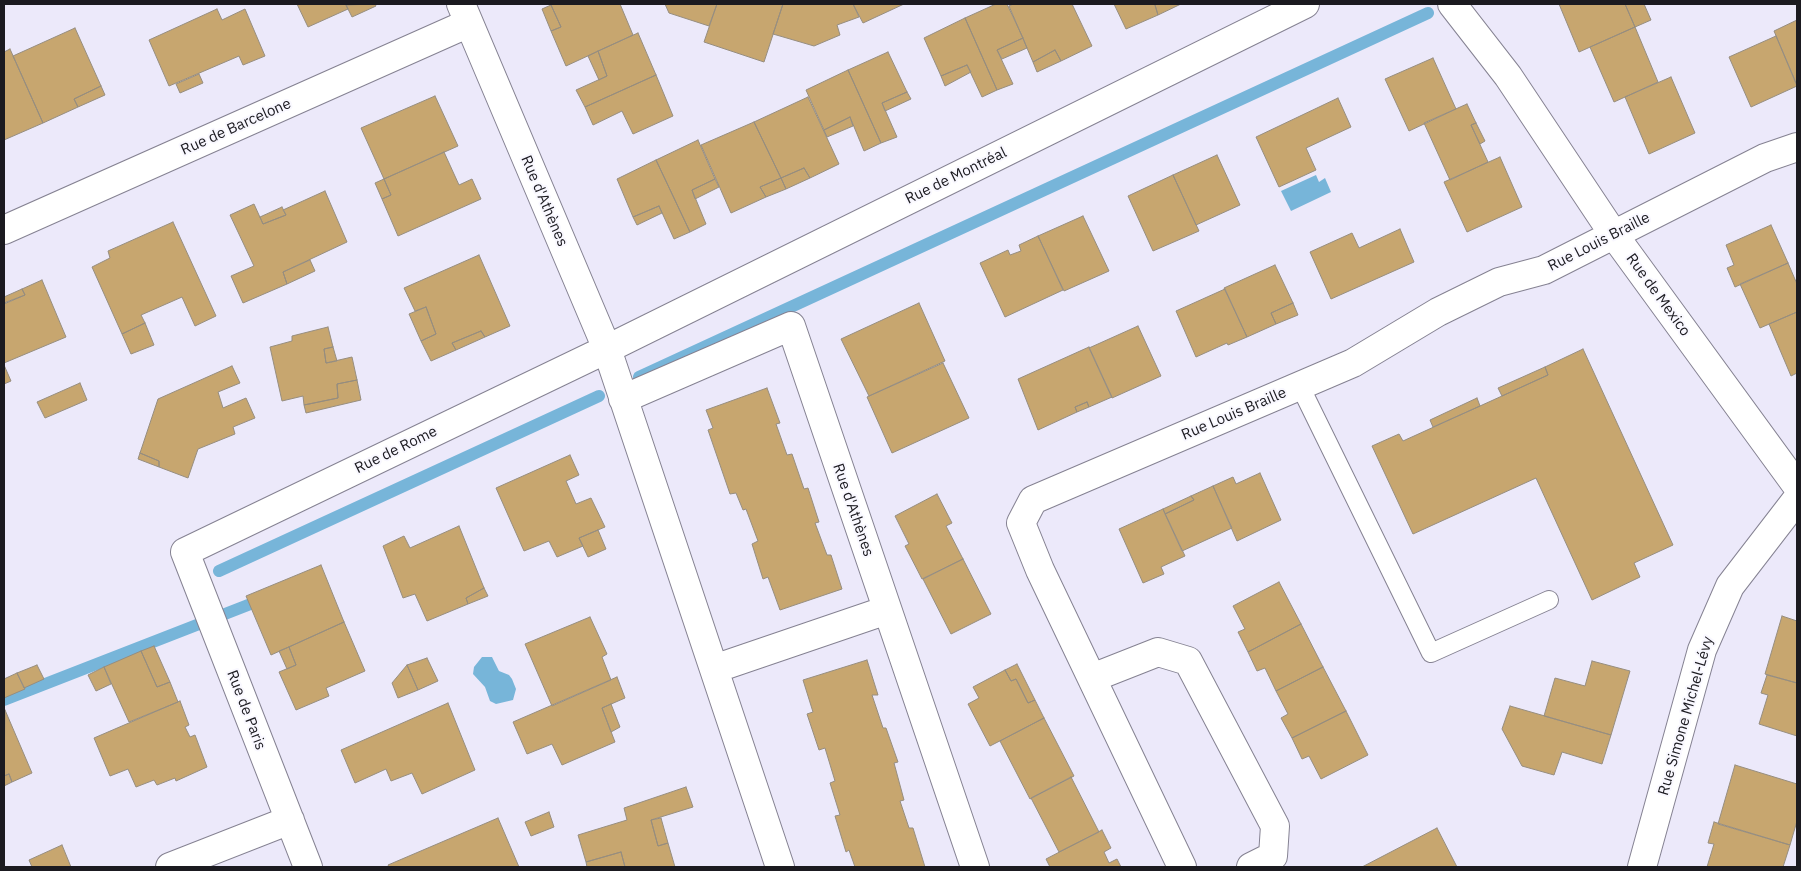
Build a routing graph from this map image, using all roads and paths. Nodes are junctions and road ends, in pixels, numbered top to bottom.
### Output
1 (1305, 4) edge
2 (1452, 4) edge
3 (465, 14) edge
4 (1797, 147) edge
5 (4, 230) edge
6 (1614, 235) junction
7 (607, 349) junction
8 (1300, 386) junction
9 (624, 399) junction
10 (1797, 486) edge
11 (1797, 499) edge
12 (185, 552) joint
13 (1550, 600) dead end
14 (887, 610) junction
15 (714, 669) junction
16 (1092, 678) junction
17 (290, 820) junction
18 (170, 867) edge
19 (308, 867) edge
20 (780, 867) edge
21 (975, 867) edge
22 (1182, 867) edge
23 (1251, 867) edge
24 (1642, 867) edge

1 - 7 street, Rue de Montréal
2 - 6 street, Rue de Mexico
3 - 5 street, Rue de Barcelone
3 - 7 street, Rue d'Athènes
4 - 6 street, Rue Louis Braille
6 - 8 street, Rue Louis Braille
6 - 10 street, Rue de Mexico
7 - 9 street, Rue d'Athènes
7 - 12 street, Rue de Rome
8 - 13 lane
8 - 16 street, Rue Louis Braille
9 - 14 street, Rue d'Athènes
9 - 15 street, Rue d'Athènes
11 - 24 street, Rue Simone Michel-Lévy
12 - 17 street, Rue de Paris
14 - 15 street
14 - 21 street, Rue d'Athènes
15 - 20 street, Rue d'Athènes
16 - 22 street, Rue Louis Braille
16 - 23 street
17 - 18 street
17 - 19 street, Rue de Paris

